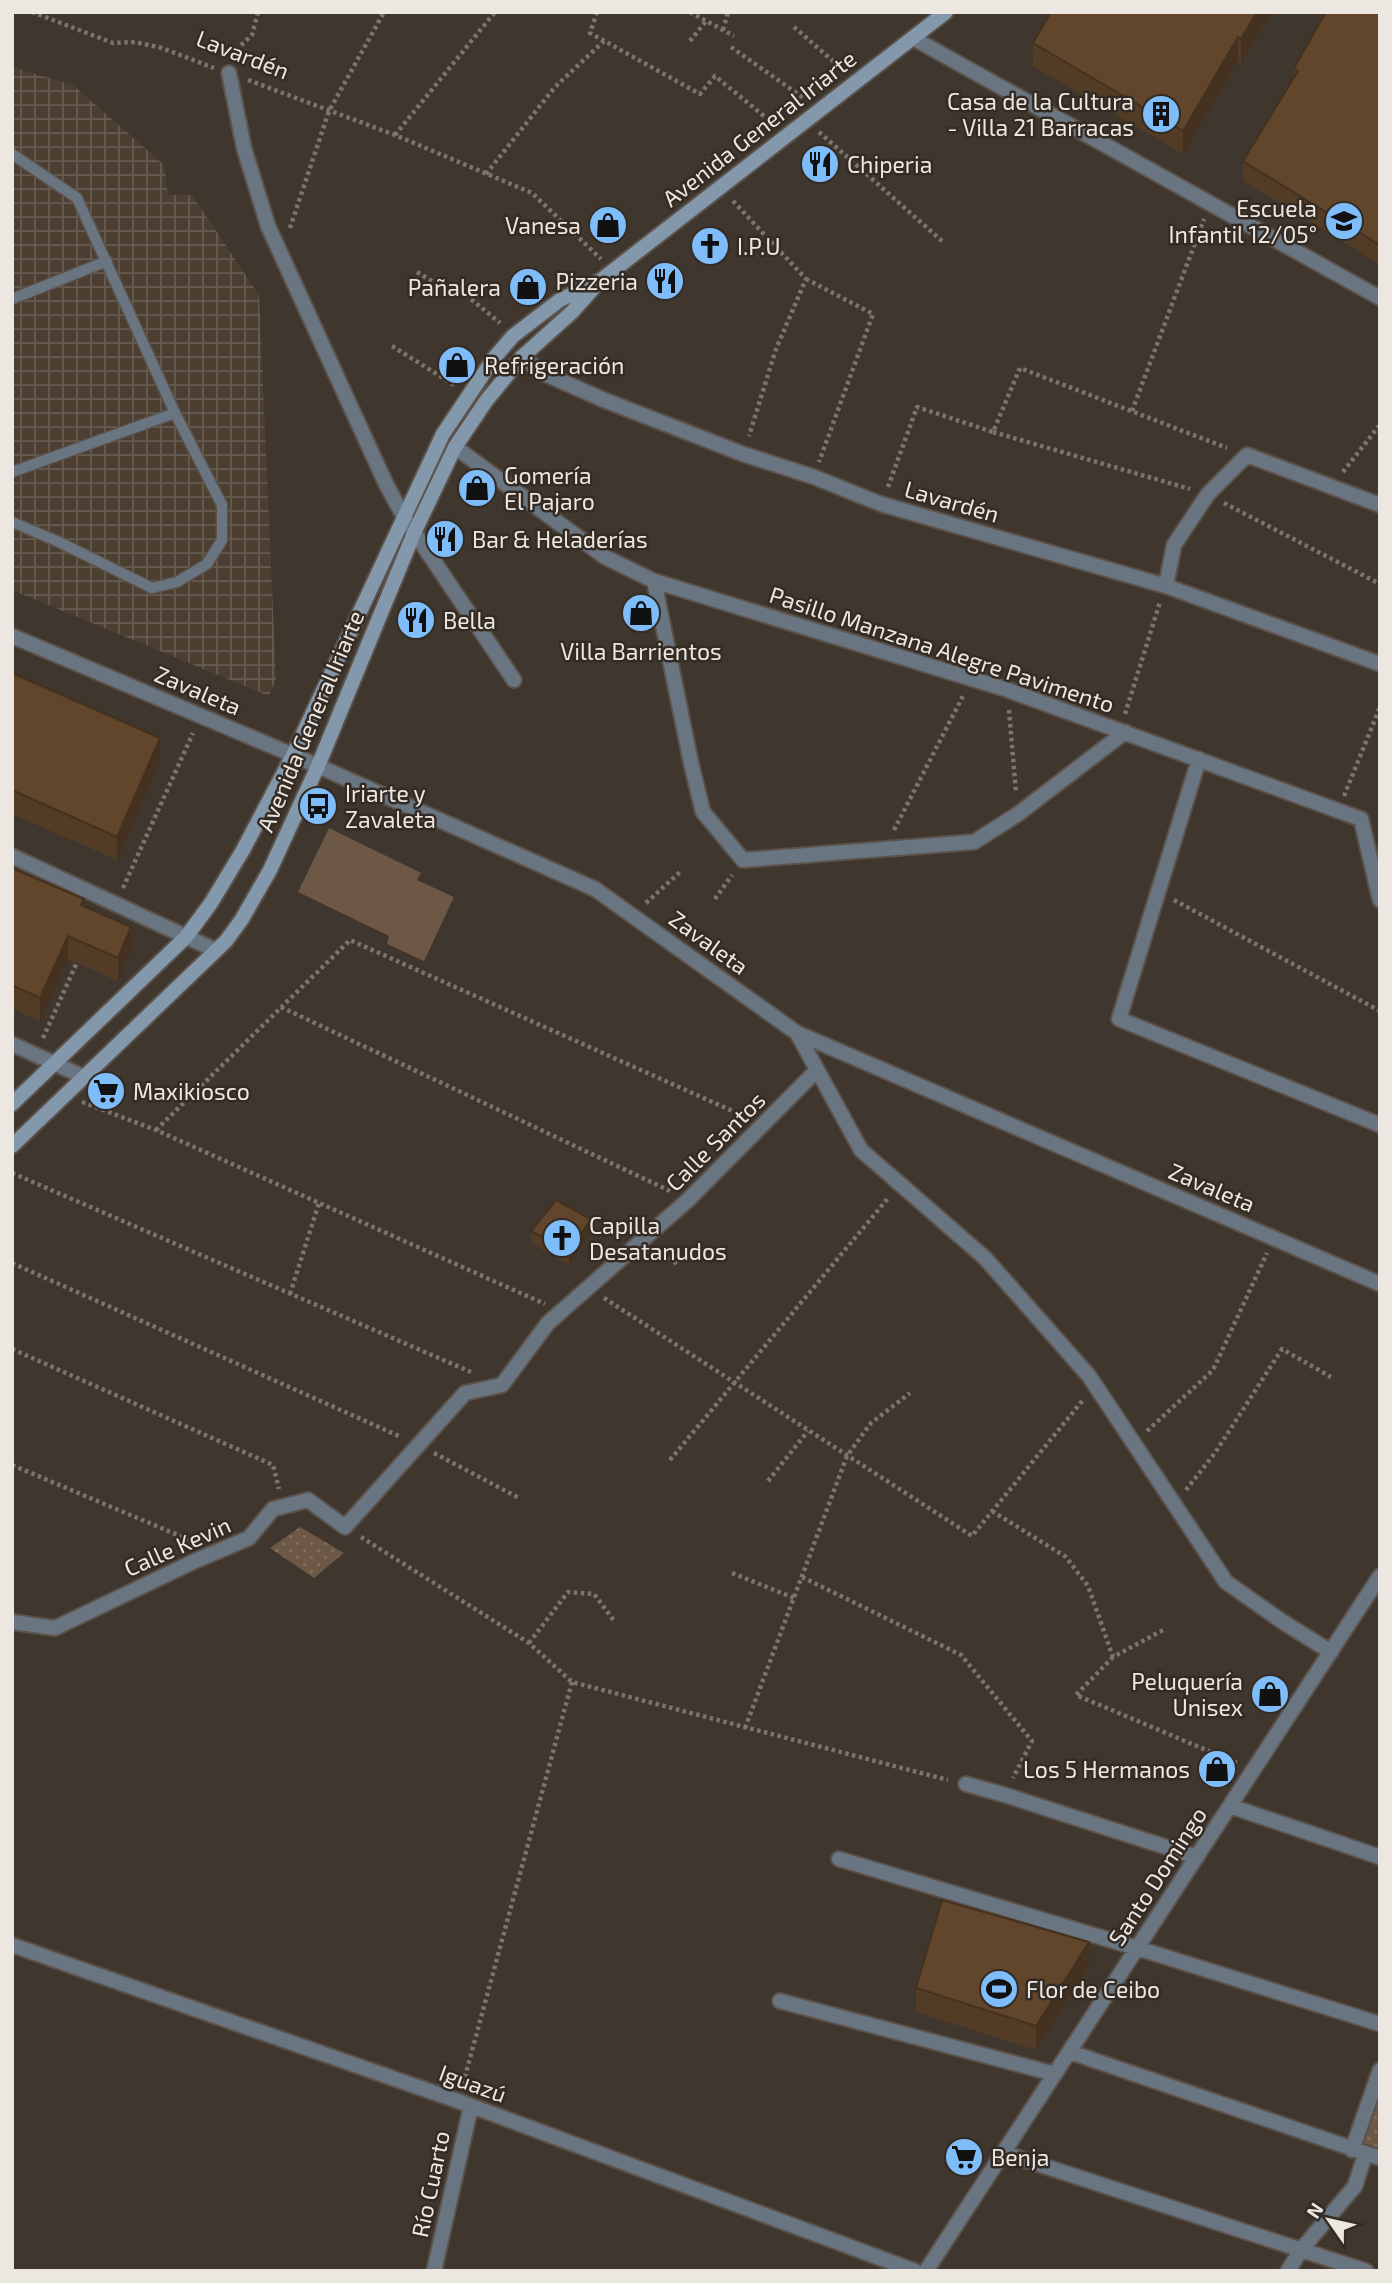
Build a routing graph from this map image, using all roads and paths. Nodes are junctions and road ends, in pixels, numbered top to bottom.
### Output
1 (32, 12) edge
2 (258, 12) edge
3 (384, 12) edge
4 (495, 12) edge
5 (597, 12) edge
6 (690, 12) edge
7 (728, 12) edge
8 (946, 12) edge
9 (706, 21) junction
10 (794, 27) dead end
11 (723, 30) junction
12 (734, 36) dead end
13 (913, 38) junction
14 (604, 41) junction
15 (690, 41) dead end
16 (731, 47) dead end
17 (236, 50) dead end
18 (229, 73) junction
19 (856, 81) junction
20 (819, 110) junction
21 (329, 111) junction
22 (806, 120) junction
23 (786, 134) junction
24 (395, 135) junction
25 (12, 154) edge
26 (486, 174) junction
27 (720, 186) junction
28 (1210, 204) junction
29 (286, 239) dead end
30 (942, 241) dead end
31 (107, 261) junction
32 (417, 272) dead end
33 (607, 275) junction
34 (806, 279) junction
35 (1380, 298) edge
36 (12, 299) edge
37 (513, 336) junction
38 (392, 346) dead end
39 (522, 357) junction
40 (469, 394) junction
41 (1132, 411) junction
42 (176, 413) junction
43 (1380, 428) edge
44 (993, 432) junction
45 (455, 447) junction
46 (743, 454) junction
47 (1247, 455) junction
48 (12, 472) edge
49 (814, 477) junction
50 (1332, 487) junction
51 (1208, 494) junction
52 (881, 504) junction
53 (1380, 505) edge
54 (404, 517) junction
55 (12, 522) edge
56 (414, 533) junction
57 (654, 581) junction
58 (1380, 584) edge
59 (1166, 586) junction
60 (12, 635) edge
61 (1380, 664) edge
62 (972, 679) junction
63 (514, 680) dead end
64 (1008, 690) junction
65 (1380, 707) edge
66 (200, 716) junction
67 (1122, 732) junction
68 (293, 755) junction
69 (1199, 759) junction
70 (318, 766) junction
71 (1338, 810) junction
72 (1018, 814) junction
73 (884, 849) junction
74 (12, 856) edge
75 (743, 860) junction
76 (680, 872) dead end
77 (1158, 891) junction
78 (715, 899) dead end
79 (1380, 900) edge
80 (116, 904) junction
81 (632, 915) junction
82 (186, 937) junction
83 (215, 950) junction
84 (78, 959) edge
85 (281, 1007) junction
86 (1380, 1011) edge
87 (797, 1033) junction
88 (12, 1044) edge
89 (35, 1055) junction
90 (54, 1064) junction
91 (817, 1070) junction
92 (84, 1077) junction
93 (65, 1096) junction
94 (12, 1104) edge
95 (763, 1125) junction
96 (1380, 1125) edge
97 (156, 1130) junction
98 (12, 1146) edge
99 (12, 1173) edge
100 (900, 1184) junction
101 (688, 1200) junction
102 (319, 1203) junction
103 (1274, 1238) junction
104 (12, 1263) edge
105 (1380, 1284) edge
106 (589, 1288) junction
107 (290, 1294) junction
108 (562, 1311) junction
109 (12, 1349) edge
110 (1331, 1377) dead end
111 (734, 1383) junction
112 (502, 1385) junction
113 (1095, 1386) junction
114 (910, 1393) dead end
115 (808, 1431) junction
116 (1133, 1443) junction
117 (419, 1446) junction
118 (847, 1457) junction
119 (670, 1460) dead end
120 (12, 1465) edge
121 (768, 1481) dead end
122 (519, 1498) dead end
123 (1174, 1504) junction
124 (283, 1506) junction
125 (992, 1511) junction
126 (345, 1527) junction
127 (216, 1552) junction
128 (732, 1573) dead end
129 (1380, 1576) edge
130 (802, 1577) junction
131 (794, 1598) junction
132 (12, 1622) edge
133 (615, 1622) dead end
134 (1166, 1629) dead end
135 (529, 1643) junction
136 (1331, 1652) junction
137 (1113, 1657) junction
138 (572, 1682) junction
139 (745, 1728) junction
140 (1253, 1770) junction
141 (966, 1784) joint
142 (1005, 1795) junction
143 (1230, 1806) junction
144 (1197, 1857) junction
145 (1380, 1857) edge
146 (839, 1859) dead end
147 (12, 1945) edge
148 (1137, 1948) junction
149 (780, 2001) dead end
150 (1380, 2024) edge
151 (1070, 2052) junction
152 (1380, 2070) edge
153 (1055, 2074) junction
154 (464, 2104) junction
155 (1004, 2153) junction
156 (1366, 2154) edge
157 (1301, 2250) junction
158 (435, 2271) edge
159 (915, 2271) edge
160 (926, 2271) edge
161 (1287, 2271) edge
162 (1366, 2271) edge

1 - 18 path, Lavardén
2 - 17 path
3 - 21 path
4 - 24 path
5 - 14 path
6 - 9 path
7 - 11 path
8 - 13 main road, Avenida General Iriarte
9 - 11 path
9 - 15 path
10 - 19 path
11 - 12 path
13 - 19 main road, Avenida General Iriarte
13 - 28 street
14 - 23 path
14 - 26 path
16 - 20 path
18 - 21 path, Lavardén
18 - 54 street
19 - 20 main road, Avenida General Iriarte
20 - 22 main road, Avenida General Iriarte
21 - 24 path, Lavardén
21 - 29 path
22 - 23 main road, Avenida General Iriarte
22 - 30 path
23 - 27 main road, Avenida General Iriarte
24 - 26 path, Lavardén
25 - 31 lane
26 - 33 path, Lavardén
27 - 33 main road, Avenida General Iriarte
27 - 34 path
28 - 35 street
28 - 41 path
31 - 36 lane
31 - 42 lane
32 - 37 path
33 - 37 main road, Avenida General Iriarte
33 - 39 main road, Avenida General Iriarte
34 - 46 path
34 - 49 path
37 - 40 main road, Avenida General Iriarte
38 - 40 path
39 - 45 main road, Avenida General Iriarte
39 - 46 street, Lavardén
40 - 54 main road, Avenida General Iriarte
41 - 44 path
41 - 47 path
42 - 48 lane
42 - 55 lane
43 - 50 path
44 - 51 path
44 - 52 path
45 - 56 main road, Avenida General Iriarte
45 - 57 street, Pasillo Manzana Alegre Pavimento
46 - 49 street, Lavardén
47 - 50 street
47 - 51 street
49 - 52 street, Lavardén
50 - 53 street
51 - 58 path
51 - 59 street
52 - 59 street, Lavardén
54 - 56 street
54 - 68 main road, Avenida General Iriarte
56 - 63 street
56 - 70 main road, Avenida General Iriarte
57 - 62 street, Pasillo Manzana Alegre Pavimento
57 - 75 street
59 - 61 street, Lavardén
59 - 67 path
60 - 66 street, Zavaleta
62 - 64 street, Pasillo Manzana Alegre Pavimento
62 - 73 path
64 - 67 street, Pasillo Manzana Alegre Pavimento
64 - 72 path
65 - 71 path
66 - 68 street, Zavaleta
66 - 80 path
67 - 69 street, Pasillo Manzana Alegre Pavimento
67 - 72 street
68 - 70 street, Zavaleta
68 - 82 main road, Avenida General Iriarte
69 - 71 street, Pasillo Manzana Alegre Pavimento
69 - 77 street
70 - 81 street, Zavaleta
70 - 83 main road, Avenida General Iriarte
71 - 79 street, Pasillo Manzana Alegre Pavimento
72 - 73 street
73 - 75 street
74 - 80 street
75 - 78 path
76 - 81 path
77 - 86 path
77 - 96 street
80 - 82 street
81 - 87 street, Zavaleta
82 - 83 street
82 - 90 main road, Avenida General Iriarte
83 - 92 main road, Avenida General Iriarte
84 - 89 path
85 - 95 path
85 - 97 path
85 - 101 path
87 - 91 street
87 - 103 street, Zavaleta
88 - 89 street
89 - 90 street
90 - 92 street
90 - 94 main road, Avenida General Iriarte
91 - 95 street, Calle Santos
91 - 100 street
92 - 93 main road, Avenida General Iriarte
93 - 97 path
93 - 98 main road, Avenida General Iriarte
95 - 101 street, Calle Santos
97 - 102 path
99 - 107 path
100 - 111 path
100 - 113 street
101 - 106 street, Calle Santos
102 - 107 path
102 - 108 path
103 - 105 street, Zavaleta
103 - 116 path
104 - 117 path
106 - 108 street, Calle Santos
106 - 111 path
107 - 112 path
108 - 112 street, Calle Santos
109 - 124 path
110 - 123 path
111 - 115 path
111 - 119 path
112 - 117 street
113 - 116 street
113 - 125 path
114 - 118 path
115 - 118 path
115 - 121 path
116 - 123 street
117 - 122 path
117 - 126 street
118 - 125 path
118 - 130 path
120 - 127 path
123 - 136 street
124 - 126 street
124 - 127 street, Calle Kevin
125 - 137 path
126 - 135 path
127 - 132 street, Calle Kevin
128 - 131 path
129 - 136 street, Santo Domingo
130 - 131 path
130 - 142 path
131 - 139 path
133 - 135 path
134 - 137 path
135 - 138 path
136 - 140 street, Santo Domingo
137 - 140 path
138 - 139 path
138 - 154 path
139 - 141 path
140 - 143 street, Santo Domingo
141 - 142 street
142 - 144 street
143 - 144 street, Santo Domingo
143 - 145 street
144 - 148 street, Santo Domingo
146 - 148 street
147 - 154 street, Iguazú
148 - 150 street
148 - 151 street, Santo Domingo
149 - 153 street
151 - 153 street, Santo Domingo
151 - 156 street
152 - 156 street
153 - 155 street, Santo Domingo
154 - 158 street, Río Cuarto
154 - 159 street, Iguazú
155 - 157 street
155 - 160 street, Santo Domingo
156 - 157 street
157 - 161 street
157 - 162 street

